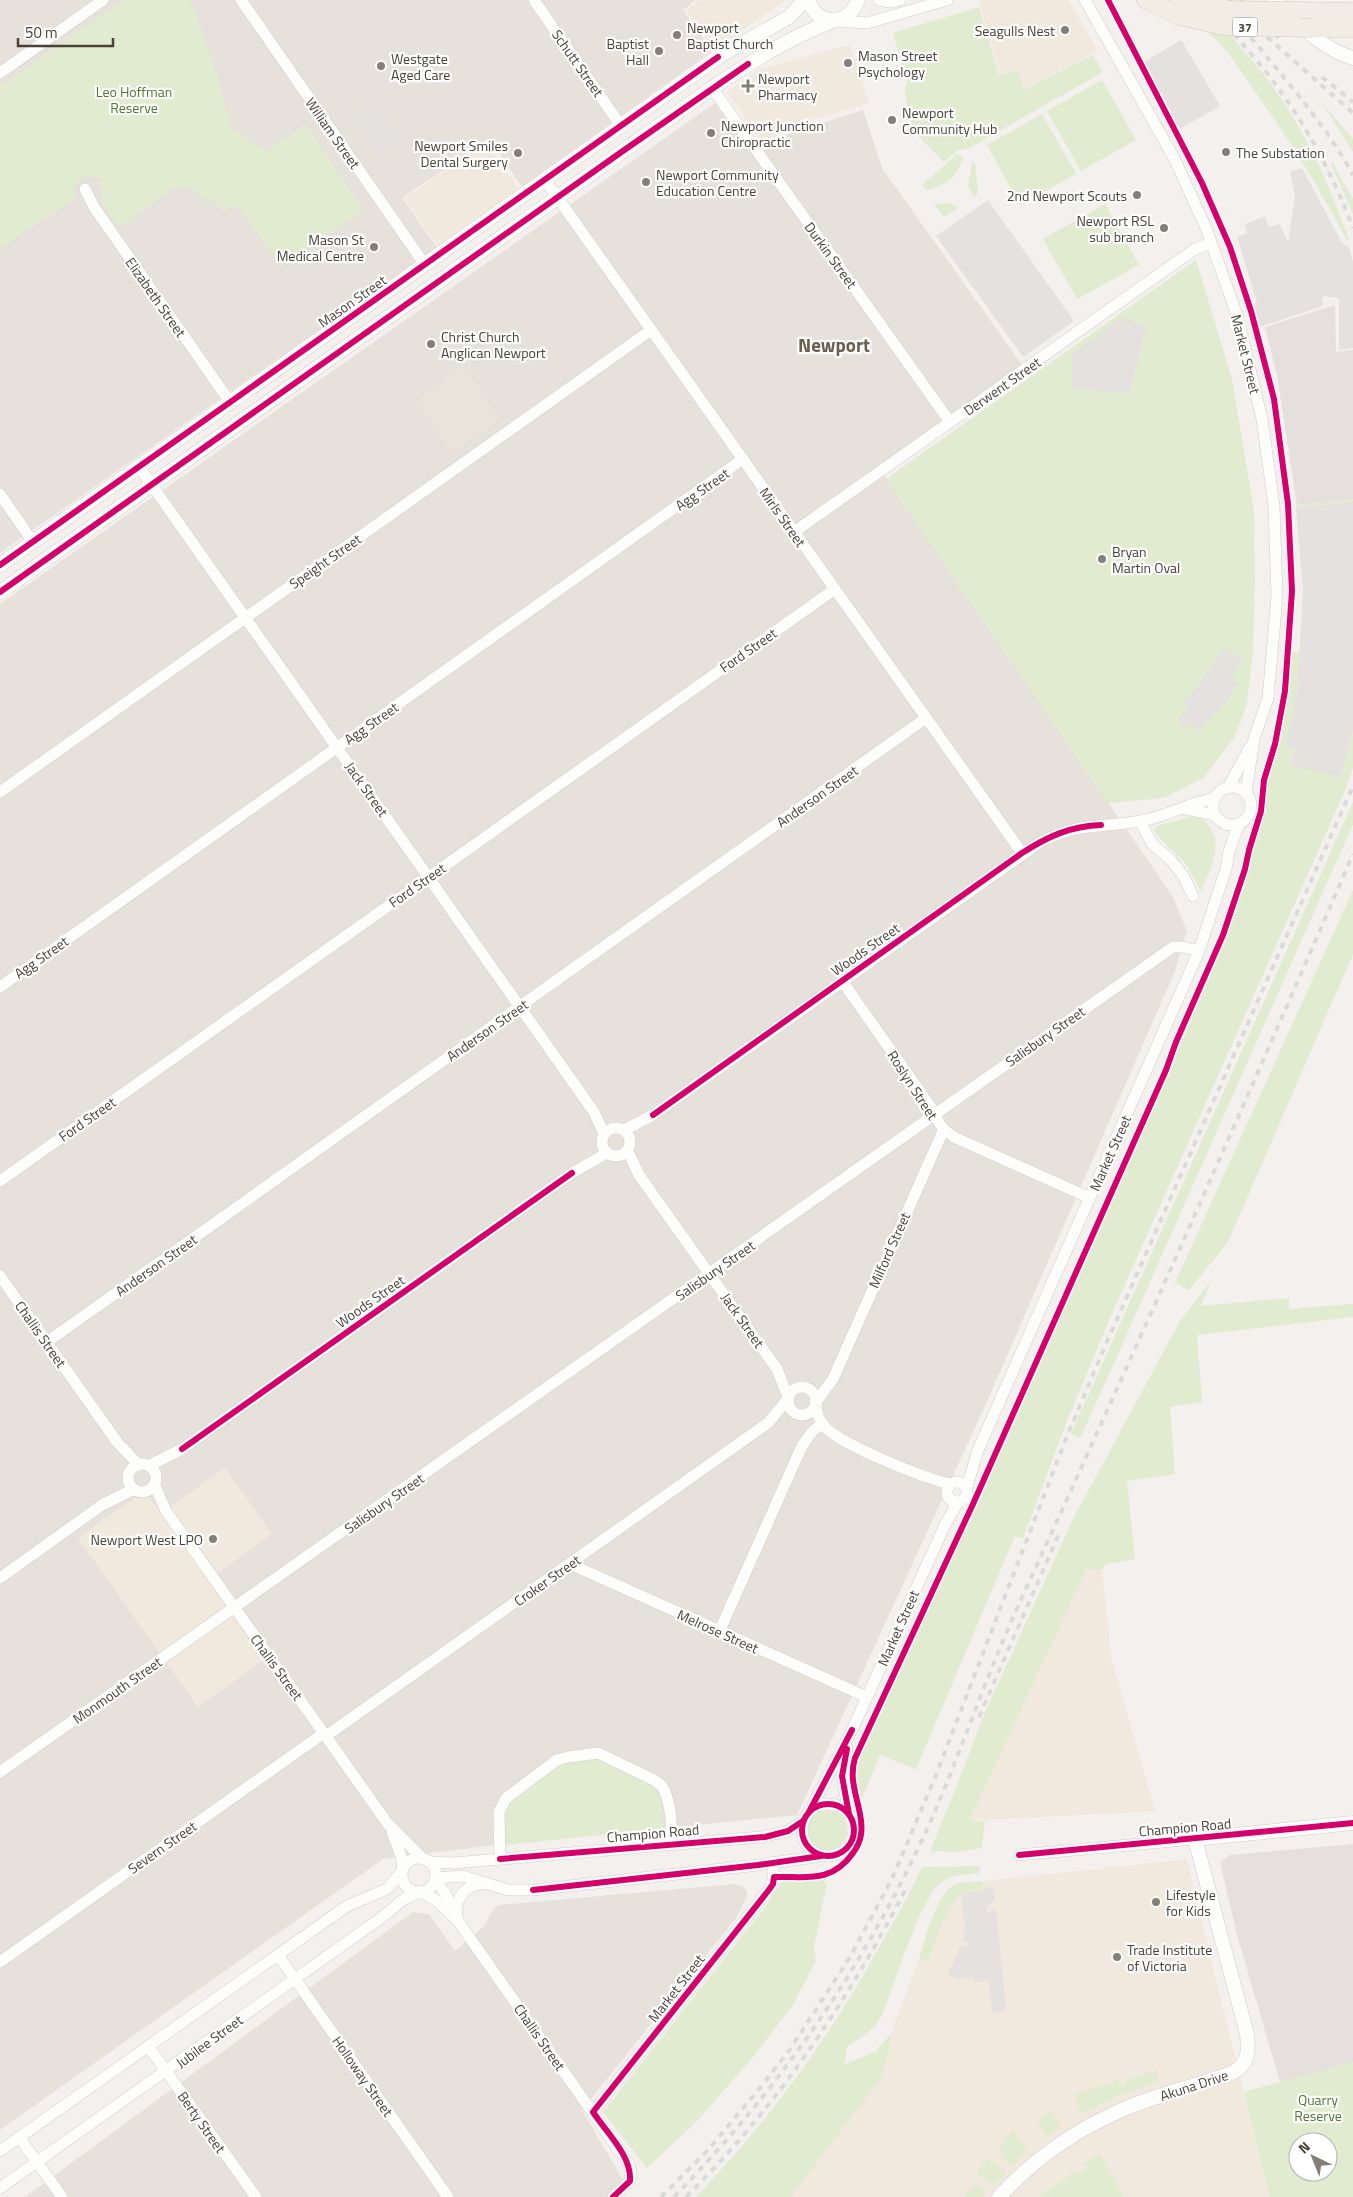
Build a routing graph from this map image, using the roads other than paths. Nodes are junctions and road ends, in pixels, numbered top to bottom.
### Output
1 (103, 0) edge
2 (241, 0) edge
3 (534, 0) edge
4 (807, 0) edge
5 (858, 0) edge
6 (879, 0) edge
7 (900, 0) edge
8 (947, 0) edge
9 (1085, 0) edge
10 (1146, 0) edge
11 (1274, 0) edge
12 (1181, 8) edge
13 (1353, 12) edge
14 (834, 21) junction
15 (1353, 28) edge
16 (1353, 58) edge
17 (0, 73) edge
18 (712, 88) junction
19 (622, 126) junction
20 (545, 180) junction
21 (85, 189) dead end
22 (557, 197) junction
23 (1211, 243) junction
24 (425, 265) junction
25 (651, 330) junction
26 (230, 402) junction
27 (950, 422) junction
28 (743, 459) junction
29 (139, 467) junction
30 (152, 485) junction
31 (0, 494) edge
32 (794, 532) junction
33 (33, 542) junction
34 (0, 565) edge
35 (835, 589) junction
36 (0, 592) edge
37 (245, 618) junction
38 (926, 718) junction
39 (1254, 739) junction
40 (337, 747) junction
41 (1228, 788) junction
42 (0, 792) edge
43 (1246, 793) junction
44 (1215, 798) junction
45 (1183, 808) junction
46 (1219, 819) junction
47 (1140, 821) junction
48 (1239, 824) junction
49 (1229, 851) junction
50 (1022, 853) junction
51 (428, 877) junction
52 (1193, 896) dead end
53 (1199, 951) junction
54 (842, 981) junction
55 (0, 986) edge
56 (520, 1007) junction
57 (935, 1114) junction
58 (943, 1130) junction
59 (627, 1134) junction
60 (612, 1144) junction
61 (0, 1181) edge
62 (1090, 1198) junction
63 (711, 1273) junction
64 (0, 1276) edge
65 (47, 1342) junction
66 (777, 1369) junction
67 (836, 1370) junction
68 (805, 1387) junction
69 (787, 1398) junction
70 (816, 1403) junction
71 (797, 1414) junction
72 (768, 1423) junction
73 (818, 1426) junction
74 (978, 1450) junction
75 (143, 1473) junction
76 (966, 1487) junction
77 (139, 1490) junction
78 (952, 1492) junction
79 (102, 1505) junction
80 (166, 1510) junction
81 (570, 1564) junction
82 (0, 1578) edge
83 (235, 1608) junction
84 (719, 1632) junction
85 (867, 1697) junction
86 (852, 1730) junction
87 (325, 1735) junction
88 (0, 1772) edge
89 (849, 1814) junction
90 (806, 1816) junction
91 (1353, 1823) edge
92 (388, 1824) junction
93 (1195, 1839) junction
94 (672, 1843) junction
95 (1019, 1855) dead end
96 (821, 1856) junction
97 (500, 1859) junction
98 (426, 1860) junction
99 (773, 1862) junction
100 (402, 1870) junction
101 (435, 1878) junction
102 (486, 1884) junction
103 (419, 1892) junction
104 (458, 1921) junction
105 (278, 1955) junction
106 (0, 1962) edge
107 (294, 1980) junction
108 (148, 2046) junction
109 (167, 2072) junction
110 (593, 2112) junction
111 (20, 2137) junction
112 (0, 2151) edge
113 (621, 2153) dead end
114 (37, 2162) junction
115 (628, 2163) dead end
116 (0, 2188) edge
117 (62, 2197) edge
118 (256, 2197) edge
119 (448, 2197) edge
120 (613, 2197) edge
121 (999, 2197) edge

1 - 17 street
2 - 24 street, William Street
3 - 19 street, Schutt Street
4 - 14 street
4 - 19 street, Mason Street
5 - 14 street
6 - 7 street
8 - 14 street
9 - 23 street, Market Street
10 - 12 main road, 37
11 - 16 street
12 - 13 main road, 37, bridge
12 - 15 main road, 37, bridge
14 - 18 street
18 - 22 street
18 - 27 street, Durkin Street
19 - 20 street, Mason Street
20 - 22 street, Mirls Street
20 - 24 street, Mason Street
21 - 26 street, Elizabeth Street
22 - 25 street, Mirls Street
22 - 30 street
23 - 27 street, Derwent Street
23 - 39 street, Market Street
24 - 26 street, Mason Street
25 - 28 street, Mirls Street
25 - 37 street, Speight Street
26 - 29 street, Mason Street
27 - 32 street, Derwent Street
28 - 32 street, Mirls Street
28 - 40 street, Agg Street
29 - 30 street, Jack Street
29 - 33 street, Mason Street
30 - 36 street
30 - 37 street, Jack Street
31 - 33 street
32 - 35 street, Mirls Street
33 - 34 street, Mason Street
35 - 38 street, Mirls Street
35 - 51 street, Ford Street
37 - 40 street, Jack Street
37 - 42 street, Speight Street
38 - 50 street, Mirls Street
38 - 56 street, Anderson Street
39 - 41 street, Market Street
39 - 43 street, Market Street
40 - 51 street, Jack Street
40 - 55 street, Agg Street
41 - 43 street
41 - 44 street
43 - 48 street
44 - 45 street, Woods Street
44 - 46 street
45 - 46 street, Woods Street
45 - 47 street, Woods Street
46 - 48 street
46 - 49 street, Market Street
47 - 50 street, Woods Street
47 - 52 street
48 - 49 street, Market Street
49 - 53 street, Market Street
50 - 54 street, Woods Street
51 - 56 street, Jack Street
51 - 61 street, Ford Street
53 - 57 street, Salisbury Street
53 - 62 street, Market Street
54 - 57 street, Roslyn Street
54 - 59 street, Woods Street
56 - 60 street, Jack Street
56 - 65 street, Anderson Street
57 - 58 street, Roslyn Street
57 - 63 street, Salisbury Street
58 - 62 street, Roslyn Street
58 - 67 street, Milford Street
59 - 60 street
59 - 60 street
60 - 63 street, Jack Street
60 - 75 street, Woods Street
62 - 74 street, Market Street
63 - 66 street, Jack Street
63 - 83 street, Salisbury Street
64 - 65 street, Challis Street
65 - 75 street, Challis Street
66 - 68 street, Jack Street
66 - 69 street, Jack Street
67 - 68 street
67 - 70 street, Milford Street
68 - 69 street
68 - 70 street
69 - 71 street
69 - 72 street, Croker Street
70 - 71 street
70 - 73 street
71 - 72 street, Croker Street
71 - 73 street
72 - 81 street, Croker Street
73 - 78 street
73 - 84 street
74 - 76 street, Market Street
74 - 78 street, Market Street
75 - 77 street, Woods Street
75 - 77 street, Challis Street
75 - 79 street, Woods Street
75 - 80 street, Challis Street
76 - 78 street
76 - 78 street, Market Street
77 - 79 street, Woods Street
77 - 80 street, Challis Street
78 - 85 street, Market Street
79 - 82 street, Woods Street
80 - 83 street, Challis Street
81 - 84 street, Melrose Street
81 - 87 street, Croker Street
83 - 87 street, Challis Street
83 - 88 street, Monmouth Street
84 - 85 street, Melrose Street
85 - 86 street, Market Street
86 - 89 street, Market Street
86 - 90 street, Market Street
87 - 92 street, Challis Street
87 - 106 street, Severn Street
89 - 90 street
89 - 96 street
90 - 94 street, Champion Road
90 - 96 street
91 - 93 street, Champion Road
92 - 98 street, Challis Street
92 - 100 street, Challis Street
93 - 95 street, Champion Road
93 - 121 street, Akuna Drive
94 - 97 street, Champion Road
94 - 97 street
96 - 99 street
97 - 98 street, Champion Road
98 - 100 street
98 - 101 street
99 - 102 street
99 - 110 street, Market Street
100 - 103 street
100 - 105 street
101 - 102 street
101 - 103 street
101 - 104 street, Challis Street
102 - 104 street
103 - 104 street, Challis Street
103 - 107 street, Jubilee Street
104 - 110 street, Challis Street
105 - 107 street, Holloway Street
105 - 108 street
107 - 109 street, Jubilee Street
107 - 119 street, Holloway Street
108 - 109 street, Berty Street
108 - 111 street
109 - 114 street, Jubilee Street
109 - 118 street, Berty Street
110 - 113 street, Challis Street
111 - 112 street
111 - 114 street
114 - 116 street, Jubilee Street
114 - 117 street
115 - 120 street

